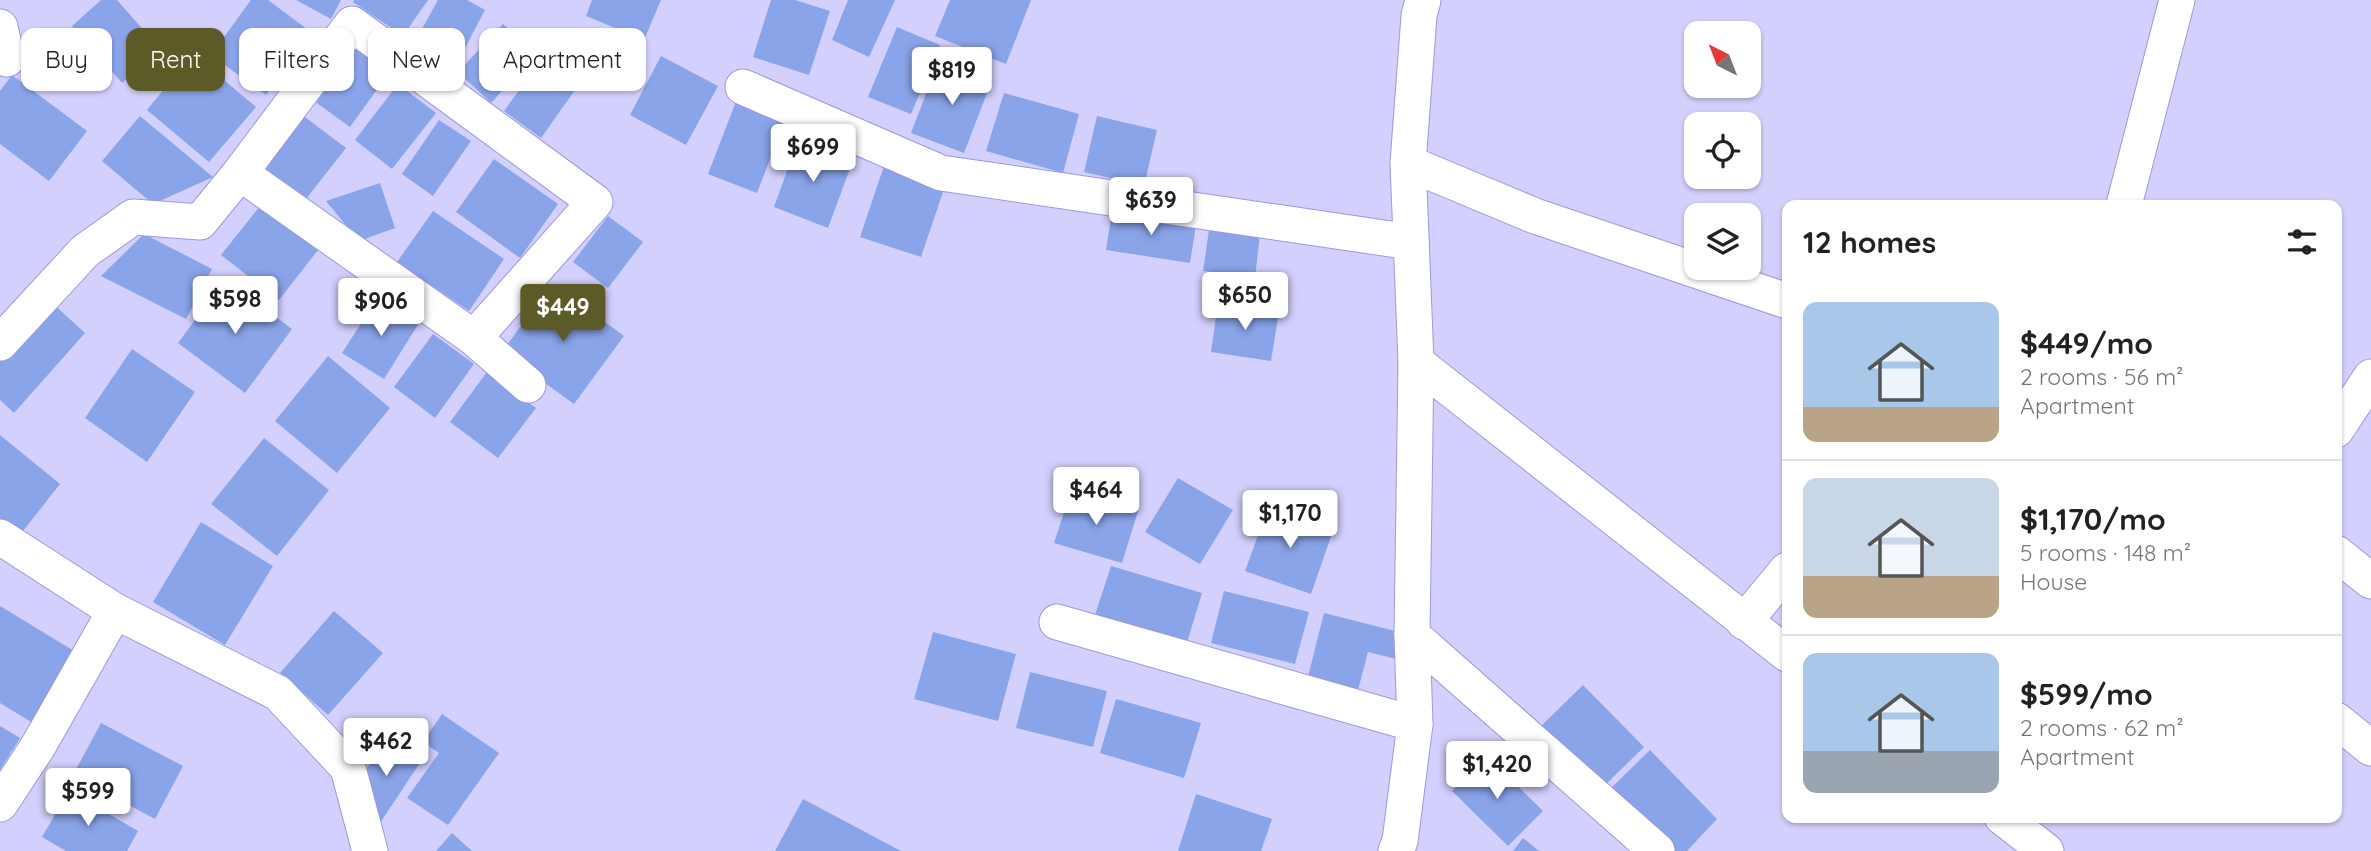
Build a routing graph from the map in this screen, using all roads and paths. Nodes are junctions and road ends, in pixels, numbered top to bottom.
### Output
1 (1423, 0) edge
2 (2177, 0) edge
3 (743, 87) dead end
4 (1408, 163) junction
5 (240, 173) junction
6 (2125, 200) edge
7 (1411, 242) junction
8 (1782, 299) edge
9 (474, 338) junction
10 (0, 343) edge
11 (1416, 362) junction
12 (2371, 377) edge
13 (528, 385) dead end
14 (2342, 421) edge
15 (0, 537) edge
16 (2342, 558) edge
17 (1782, 576) edge
18 (2371, 581) edge
19 (115, 611) junction
20 (1057, 622) dead end
21 (1744, 622) junction
22 (1412, 635) junction
23 (1782, 650) edge
24 (1415, 724) junction
25 (2342, 725) edge
26 (2371, 748) edge
27 (0, 804) edge
28 (2009, 823) edge
29 (370, 851) edge
30 (1396, 851) edge
31 (1657, 851) edge
32 (2046, 851) edge

1 - 4 street
2 - 6 street
3 - 7 street
4 - 7 street
4 - 8 street
5 - 9 street
5 - 9 street
5 - 10 street
7 - 11 street
9 - 13 street
11 - 21 street
11 - 22 street
12 - 14 street
15 - 19 street
16 - 18 street
17 - 21 street
19 - 27 street
19 - 29 street
20 - 24 street
21 - 23 street
22 - 24 street
22 - 31 street
24 - 30 street
25 - 26 street
28 - 32 street

